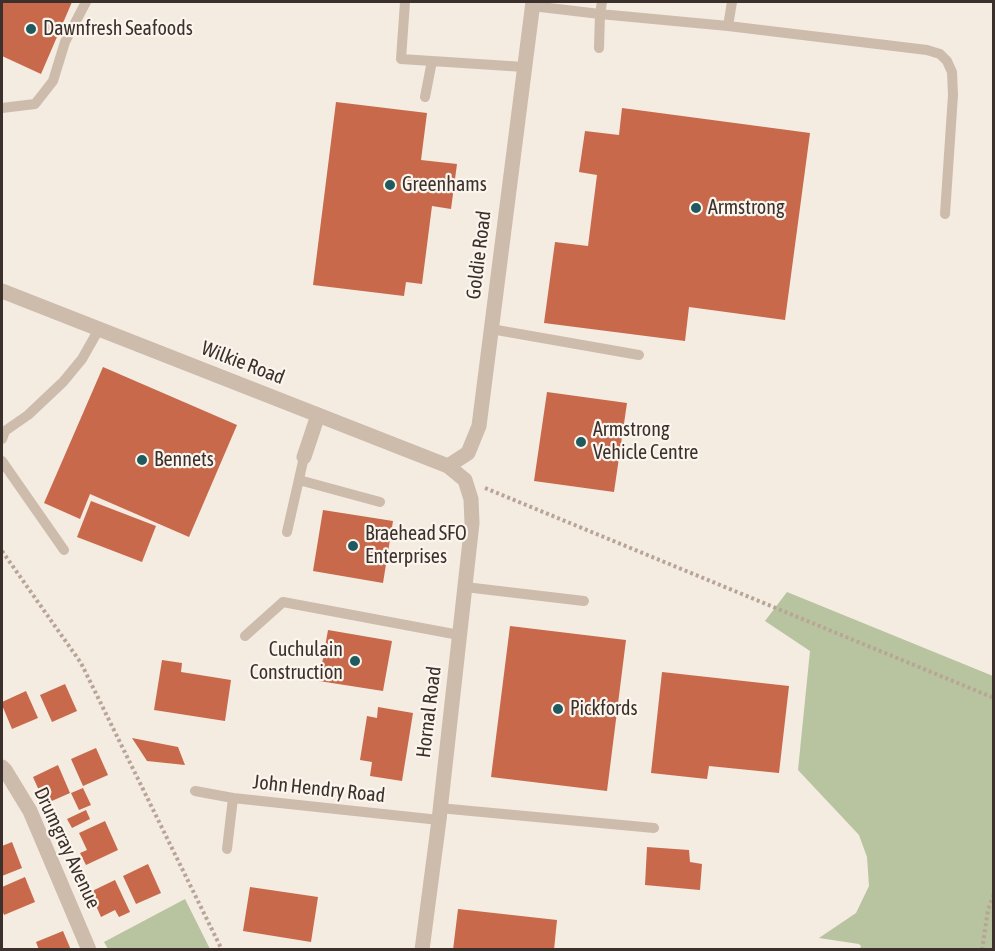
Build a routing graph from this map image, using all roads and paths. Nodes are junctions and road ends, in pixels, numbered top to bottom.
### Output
1 (86, 2) edge
2 (405, 2) edge
3 (602, 2) edge
4 (732, 2) edge
5 (532, 4) edge
6 (600, 14) junction
7 (728, 26) junction
8 (599, 48) dead end
9 (432, 61) junction
10 (524, 67) junction
11 (425, 97) dead end
12 (2, 108) edge
13 (945, 214) dead end
14 (2, 291) edge
15 (99, 329) junction
16 (491, 329) junction
17 (639, 356) dead end
18 (318, 415) junction
19 (2, 439) edge
20 (304, 457) joint
21 (2, 461) edge
22 (448, 466) junction
23 (299, 480) junction
24 (465, 480) junction
25 (380, 502) dead end
26 (287, 532) dead end
27 (64, 550) dead end
28 (2, 551) edge
29 (465, 587) junction
30 (584, 601) dead end
31 (459, 635) junction
32 (245, 636) dead end
33 (993, 698) edge
34 (2, 767) edge
35 (195, 791) dead end
36 (233, 798) junction
37 (439, 814) junction
38 (654, 828) dead end
39 (227, 849) dead end
40 (993, 894) edge
41 (90, 950) edge
42 (222, 950) edge
43 (422, 950) edge
44 (982, 950) edge

1 - 12 lane
2 - 9 lane
3 - 6 lane
4 - 7 lane
5 - 6 lane
5 - 10 street, Goldie Road
6 - 7 lane
6 - 8 lane
7 - 13 lane
9 - 10 lane
9 - 11 lane
10 - 16 street, Goldie Road
14 - 15 street, Wilkie Road
15 - 18 street, Wilkie Road
15 - 19 lane
16 - 17 lane
16 - 22 street, Goldie Road
18 - 20 street
18 - 22 street, Wilkie Road
20 - 23 lane
21 - 27 lane
22 - 24 street, Wilkie Road
23 - 25 lane
23 - 26 lane
24 - 29 street, Hornal Road
24 - 33 path
28 - 42 path
29 - 30 lane
29 - 31 street, Hornal Road
31 - 32 lane
31 - 37 street, Hornal Road
34 - 41 street, Drumgray Avenue
35 - 36 lane, John Hendry Road
36 - 37 lane, John Hendry Road
36 - 39 lane
37 - 38 lane, John Hendry Road
37 - 43 street, Hornal Road
40 - 44 path

